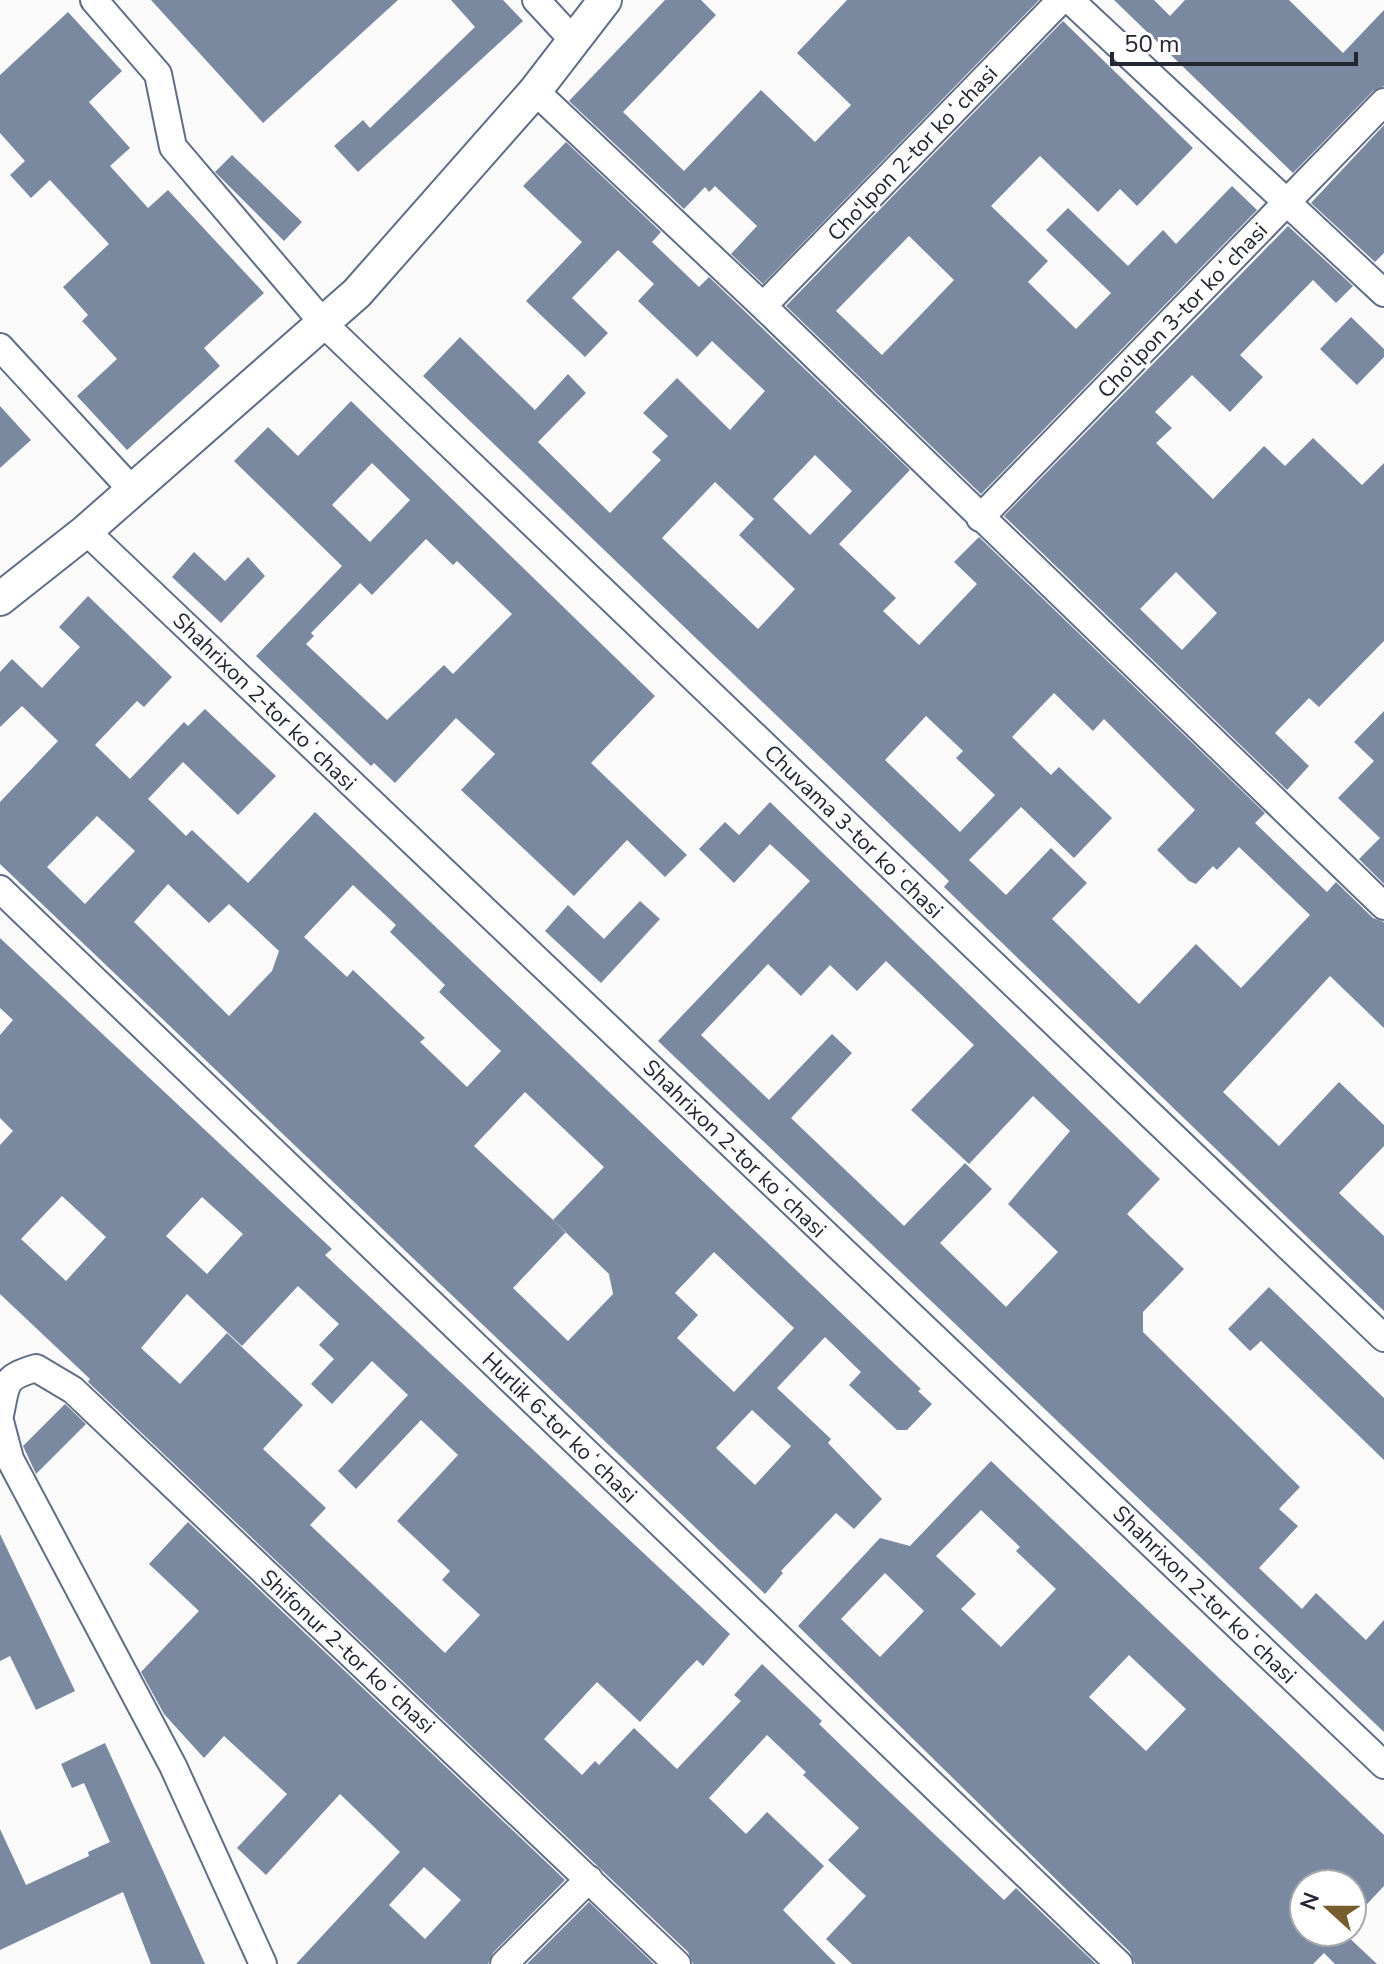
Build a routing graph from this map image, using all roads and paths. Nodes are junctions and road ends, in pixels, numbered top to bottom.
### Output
1 (94, 0) edge
2 (536, 0) edge
3 (605, 0) edge
4 (1061, 0) edge
5 (1070, 0) edge
6 (574, 41) junction
7 (535, 91) junction
8 (1384, 102) edge
9 (1287, 202) junction
10 (1384, 293) edge
11 (763, 306) junction
12 (325, 325) junction
13 (0, 347) edge
14 (132, 490) junction
15 (980, 518) junction
16 (86, 531) junction
17 (0, 599) edge
18 (0, 889) edge
19 (1384, 906) edge
20 (1384, 1338) edge
21 (2, 1376) edge
22 (0, 1418) edge
23 (1384, 1765) edge
24 (589, 1879) junction
25 (263, 1964) edge
26 (504, 1964) edge
27 (677, 1964) edge
28 (1119, 1964) edge

1 - 12 street, Chuvama 3-tor koʻchasi
2 - 6 street
3 - 6 street
4 - 11 street, Cho‘lpon 2-tor koʻchasi
5 - 9 street
6 - 7 street
7 - 11 street
7 - 12 street
8 - 9 street, Cho‘lpon 3-tor koʻchasi
9 - 10 street
9 - 15 street, Cho‘lpon 3-tor koʻchasi
11 - 15 street
12 - 14 street
12 - 20 street, Chuvama 3-tor koʻchasi
13 - 14 street
14 - 16 street
15 - 19 street
16 - 17 street
16 - 23 street, Shahrixon 2-tor koʻchasi
18 - 28 street, Hurlik 6-tor koʻchasi
21 - 22 street
21 - 24 street, Shifonur 2-tor koʻchasi
22 - 25 street
24 - 26 street
24 - 27 street, Shifonur 2-tor koʻchasi

